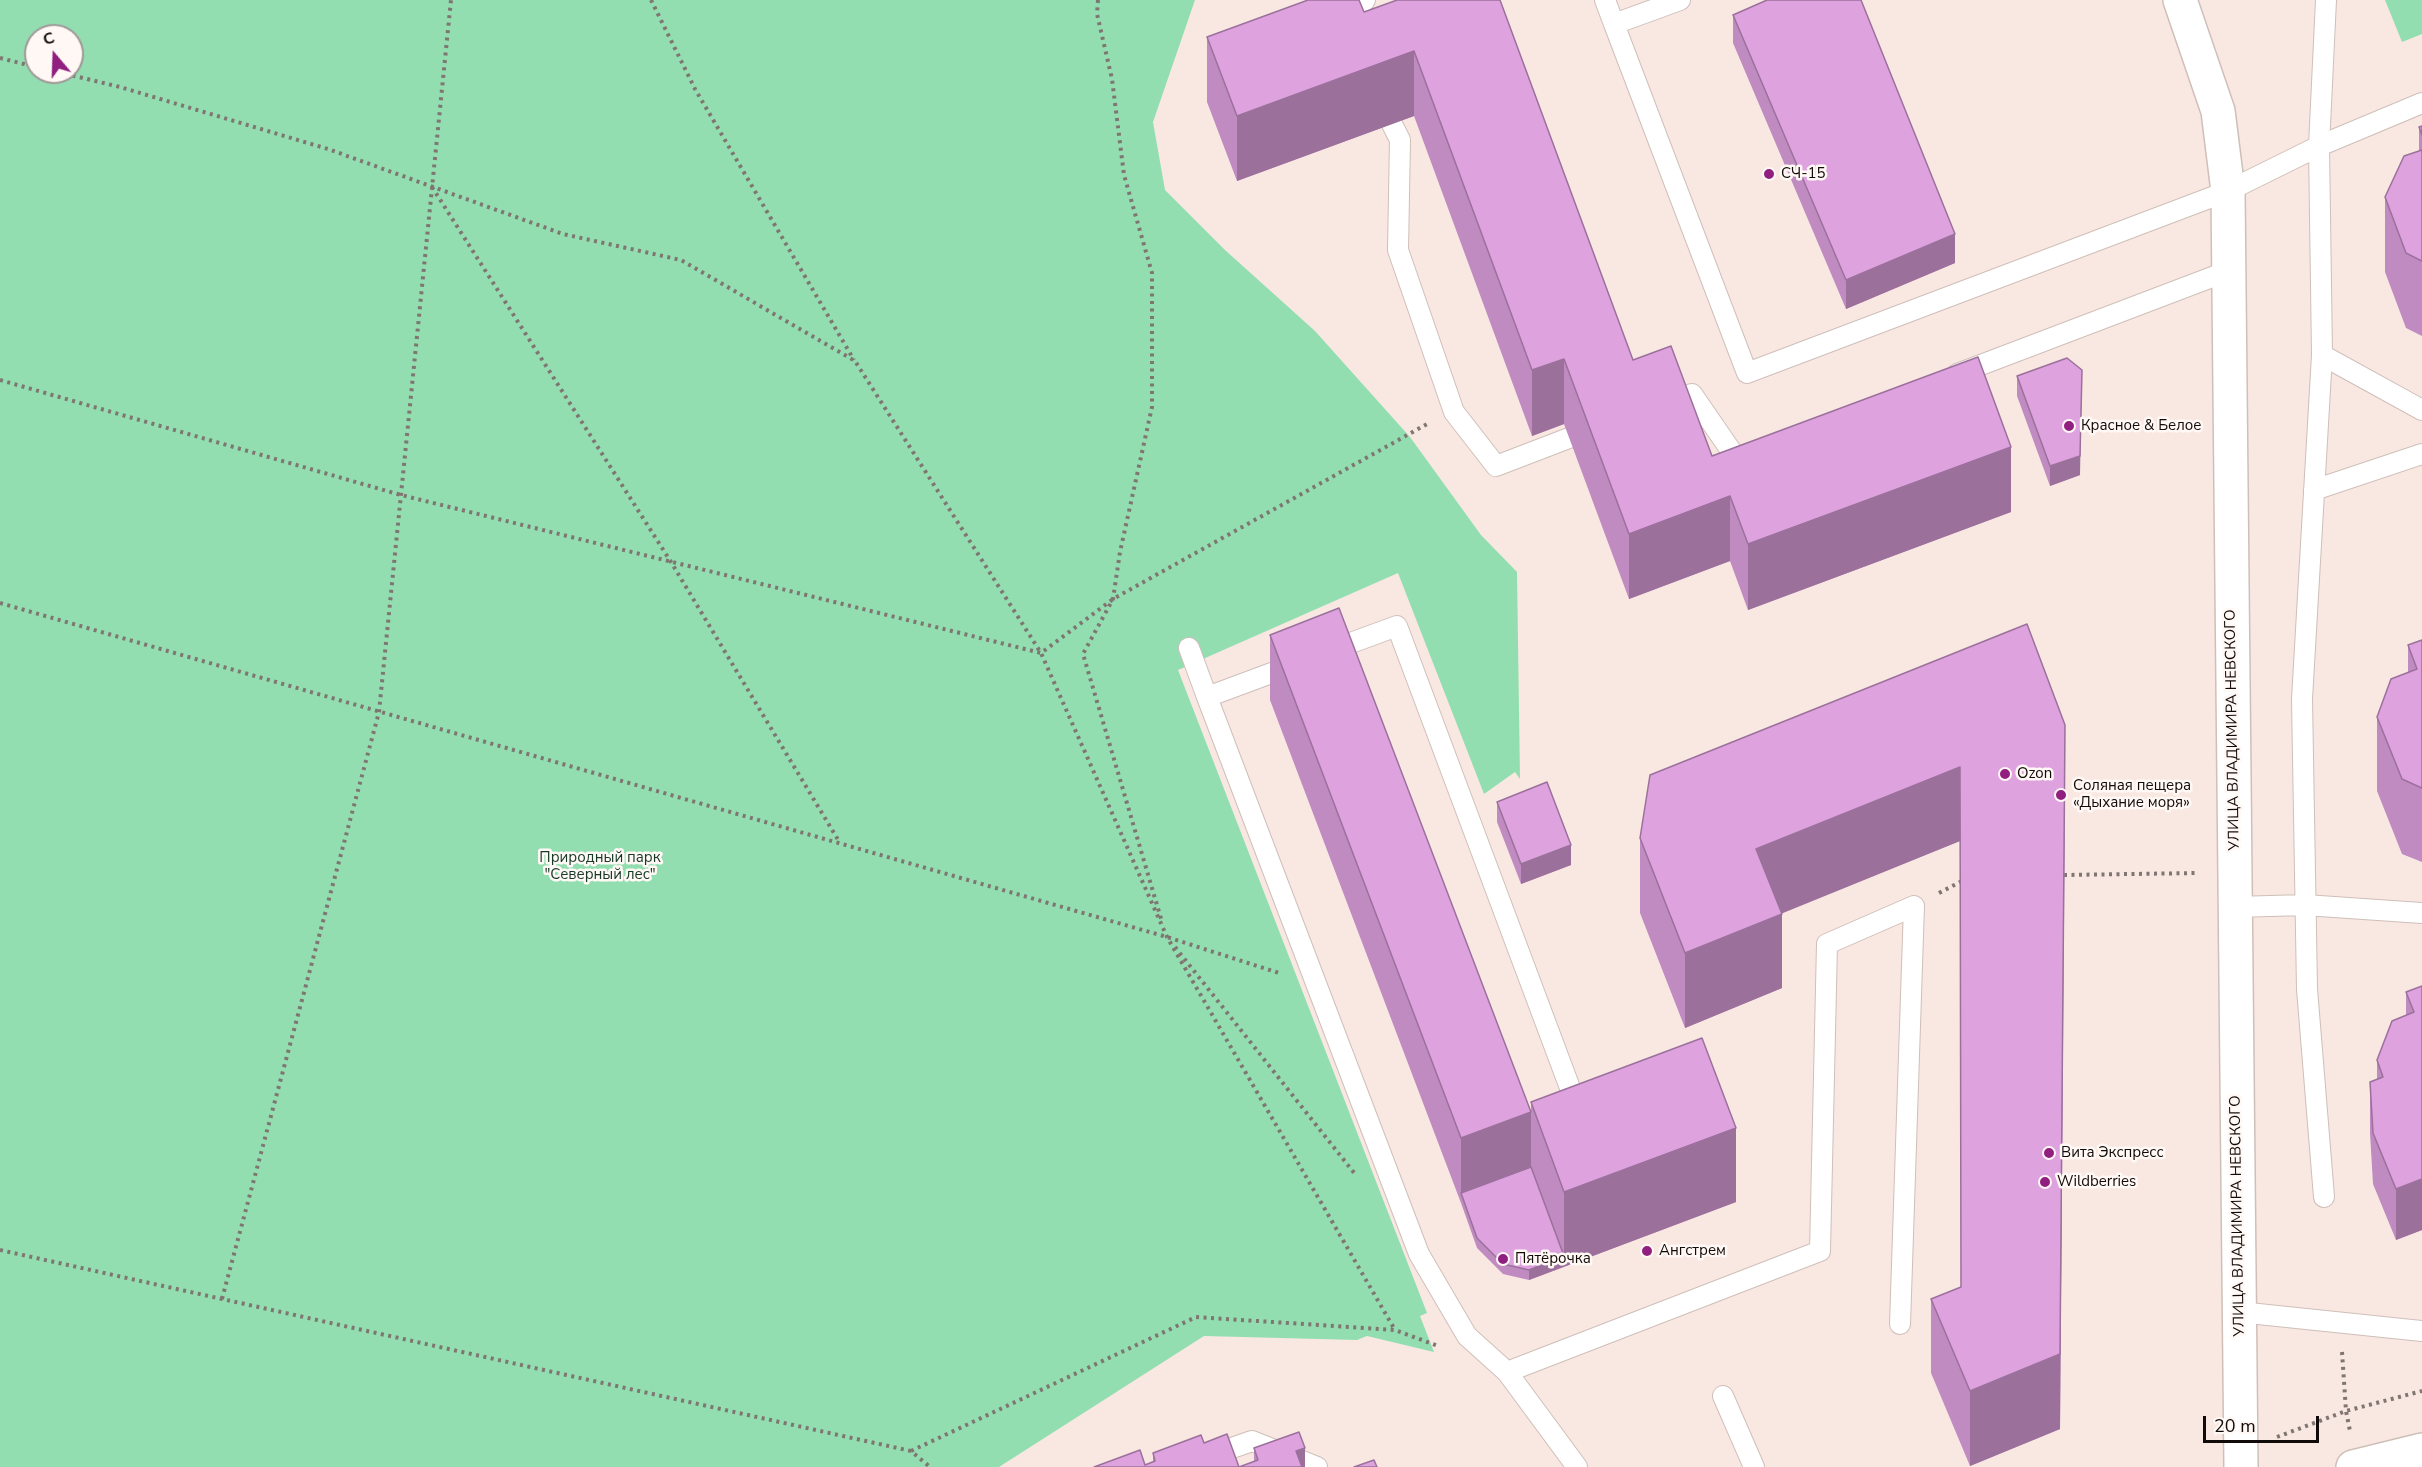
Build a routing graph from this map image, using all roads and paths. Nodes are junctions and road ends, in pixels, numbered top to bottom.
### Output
1 (451, 0) edge
2 (651, 0) edge
3 (1098, 0) edge
4 (1605, 0) edge
5 (1680, 0) edge
6 (2180, 0) edge
7 (2326, 0) edge
8 (1360, 5) edge
9 (1333, 19) edge
10 (1614, 24) junction
11 (1365, 42) edge
12 (0, 58) edge
13 (24, 63) edge
14 (84, 78) edge
15 (2422, 103) edge
16 (1392, 124) dead end
17 (2319, 146) junction
18 (432, 187) junction
19 (2228, 191) junction
20 (2228, 271) junction
21 (2322, 356) junction
22 (855, 362) junction
23 (0, 380) edge
24 (1937, 382) edge
25 (1650, 409) edge
26 (2422, 410) edge
27 (1423, 426) dead end
28 (1569, 438) edge
29 (1769, 445) edge
30 (2422, 454) edge
31 (2314, 490) junction
32 (401, 495) junction
33 (671, 562) junction
34 (1113, 599) junction
35 (0, 603) edge
36 (1189, 648) dead end
37 (1041, 653) junction
38 (1207, 697) junction
39 (379, 711) junction
40 (840, 843) junction
41 (2234, 872) junction
42 (2064, 875) edge
43 (2305, 905) junction
44 (2235, 907) junction
45 (2422, 913) edge
46 (1167, 937) junction
47 (1317, 986) junction
48 (1580, 1116) edge
49 (1359, 1179) dead end
50 (2324, 1197) dead end
51 (0, 1250) edge
52 (222, 1299) junction
53 (2239, 1312) junction
54 (2339, 1323) junction
55 (1900, 1324) dead end
56 (1395, 1330) junction
57 (2422, 1331) edge
58 (1446, 1349) dead end
59 (1508, 1372) junction
60 (2422, 1391) edge
61 (1724, 1396) dead end
62 (2346, 1411) junction
63 (2422, 1450) edge
64 (911, 1451) junction
65 (2241, 1458) edge
66 (930, 1467) edge
67 (1177, 1467) edge
68 (1317, 1467) edge
69 (1576, 1467) edge
70 (1754, 1467) edge
71 (2353, 1467) edge

1 - 18 path
2 - 22 path
3 - 34 path
4 - 10 lane
5 - 10 lane
6 - 19 street, УЛИЦА ВЛАДИМИРА НЕВСКОГО
7 - 17 lane
8 - 9 lane
8 - 11 lane
10 - 19 lane
12 - 13 path
14 - 18 path
15 - 17 lane
16 - 28 lane
17 - 19 lane
17 - 21 lane
18 - 22 path
18 - 32 path
18 - 33 path
19 - 20 street, УЛИЦА ВЛАДИМИРА НЕВСКОГО
20 - 24 lane
20 - 41 street, УЛИЦА ВЛАДИМИРА НЕВСКОГО
21 - 26 lane
21 - 31 lane
22 - 37 path
23 - 32 path
25 - 29 lane
27 - 34 path
30 - 31 lane
31 - 43 lane
32 - 33 path
32 - 39 path
33 - 37 path
33 - 40 path
34 - 37 path
34 - 46 path
35 - 39 path
36 - 38 lane
37 - 46 path
38 - 47 lane
38 - 48 lane
39 - 40 path
39 - 52 path
40 - 46 path
41 - 42 path
41 - 44 street, УЛИЦА ВЛАДИМИРА НЕВСКОГО
43 - 44 lane
43 - 45 lane
43 - 50 lane
44 - 53 street, УЛИЦА ВЛАДИМИРА НЕВСКОГО
46 - 47 path
46 - 49 path
46 - 56 path
47 - 59 lane
51 - 52 path
52 - 64 path
53 - 54 lane
53 - 65 street, УЛИЦА ВЛАДИМИРА НЕВСКОГО
54 - 57 lane
54 - 62 path
55 - 59 lane
56 - 58 path
56 - 64 path
59 - 69 lane
60 - 62 path
61 - 70 lane
62 - 65 path
63 - 71 street
64 - 66 path
67 - 68 lane

